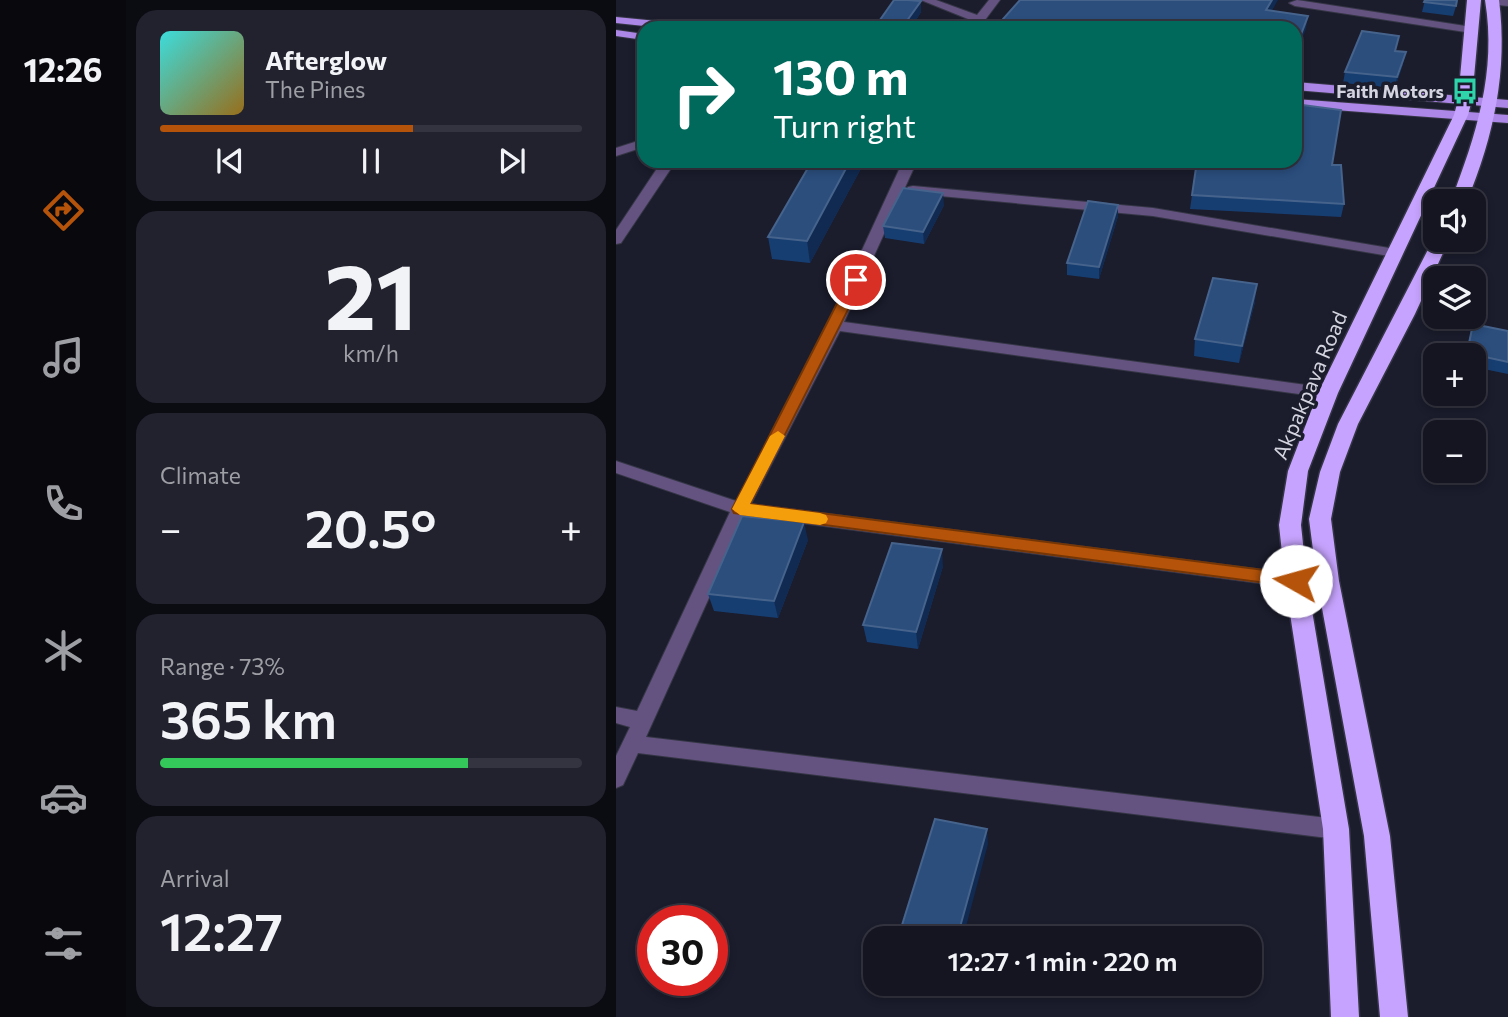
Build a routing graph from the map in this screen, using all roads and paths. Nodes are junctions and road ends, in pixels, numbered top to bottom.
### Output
1 (926, 0) edge
2 (995, 0) edge
3 (1486, 1) edge
4 (1295, 3) dead end
5 (1508, 4) edge
6 (616, 20) edge
7 (970, 21) edge
8 (978, 21) edge
9 (637, 22) edge
10 (1472, 30) junction
11 (616, 33) edge
12 (637, 36) edge
13 (1302, 87) edge
14 (1302, 103) edge
15 (1508, 104) edge
16 (1463, 107) junction
17 (1488, 110) junction
18 (1508, 119) edge
19 (637, 145) edge
20 (616, 152) edge
21 (664, 168) edge
22 (908, 168) edge
23 (898, 189) junction
24 (1464, 189) edge
25 (616, 240) edge
26 (1435, 252) edge
27 (1395, 253) junction
28 (835, 326) junction
29 (1328, 393) junction
30 (616, 467) edge
31 (740, 509) junction
32 (1296, 581) junction
33 (616, 715) edge
34 (644, 722) junction
35 (634, 744) junction
36 (616, 779) edge
37 (1336, 829) junction
38 (1345, 1017) edge
39 (1394, 1017) edge

1 - 7 street
2 - 8 street
3 - 5 street
3 - 10 highway, Akpakpava Road
3 - 17 highway
4 - 10 street
6 - 9 main road
10 - 16 highway, Akpakpava Road
11 - 12 main road
13 - 16 main road
14 - 16 main road
15 - 17 main road
16 - 17 main road
16 - 27 highway, Akpakpava Road
17 - 18 main road
17 - 24 highway
19 - 20 street
21 - 25 street
22 - 23 street
23 - 27 street
23 - 28 street
26 - 39 highway
27 - 29 highway, Akpakpava Road
28 - 29 street
28 - 31 street
29 - 32 highway, Akpakpava Road
30 - 31 street
31 - 32 street
31 - 34 street
32 - 37 highway, Akpakpava Road
33 - 34 street
34 - 35 street
35 - 36 street
35 - 37 street
37 - 38 highway, Akpakpava Road

